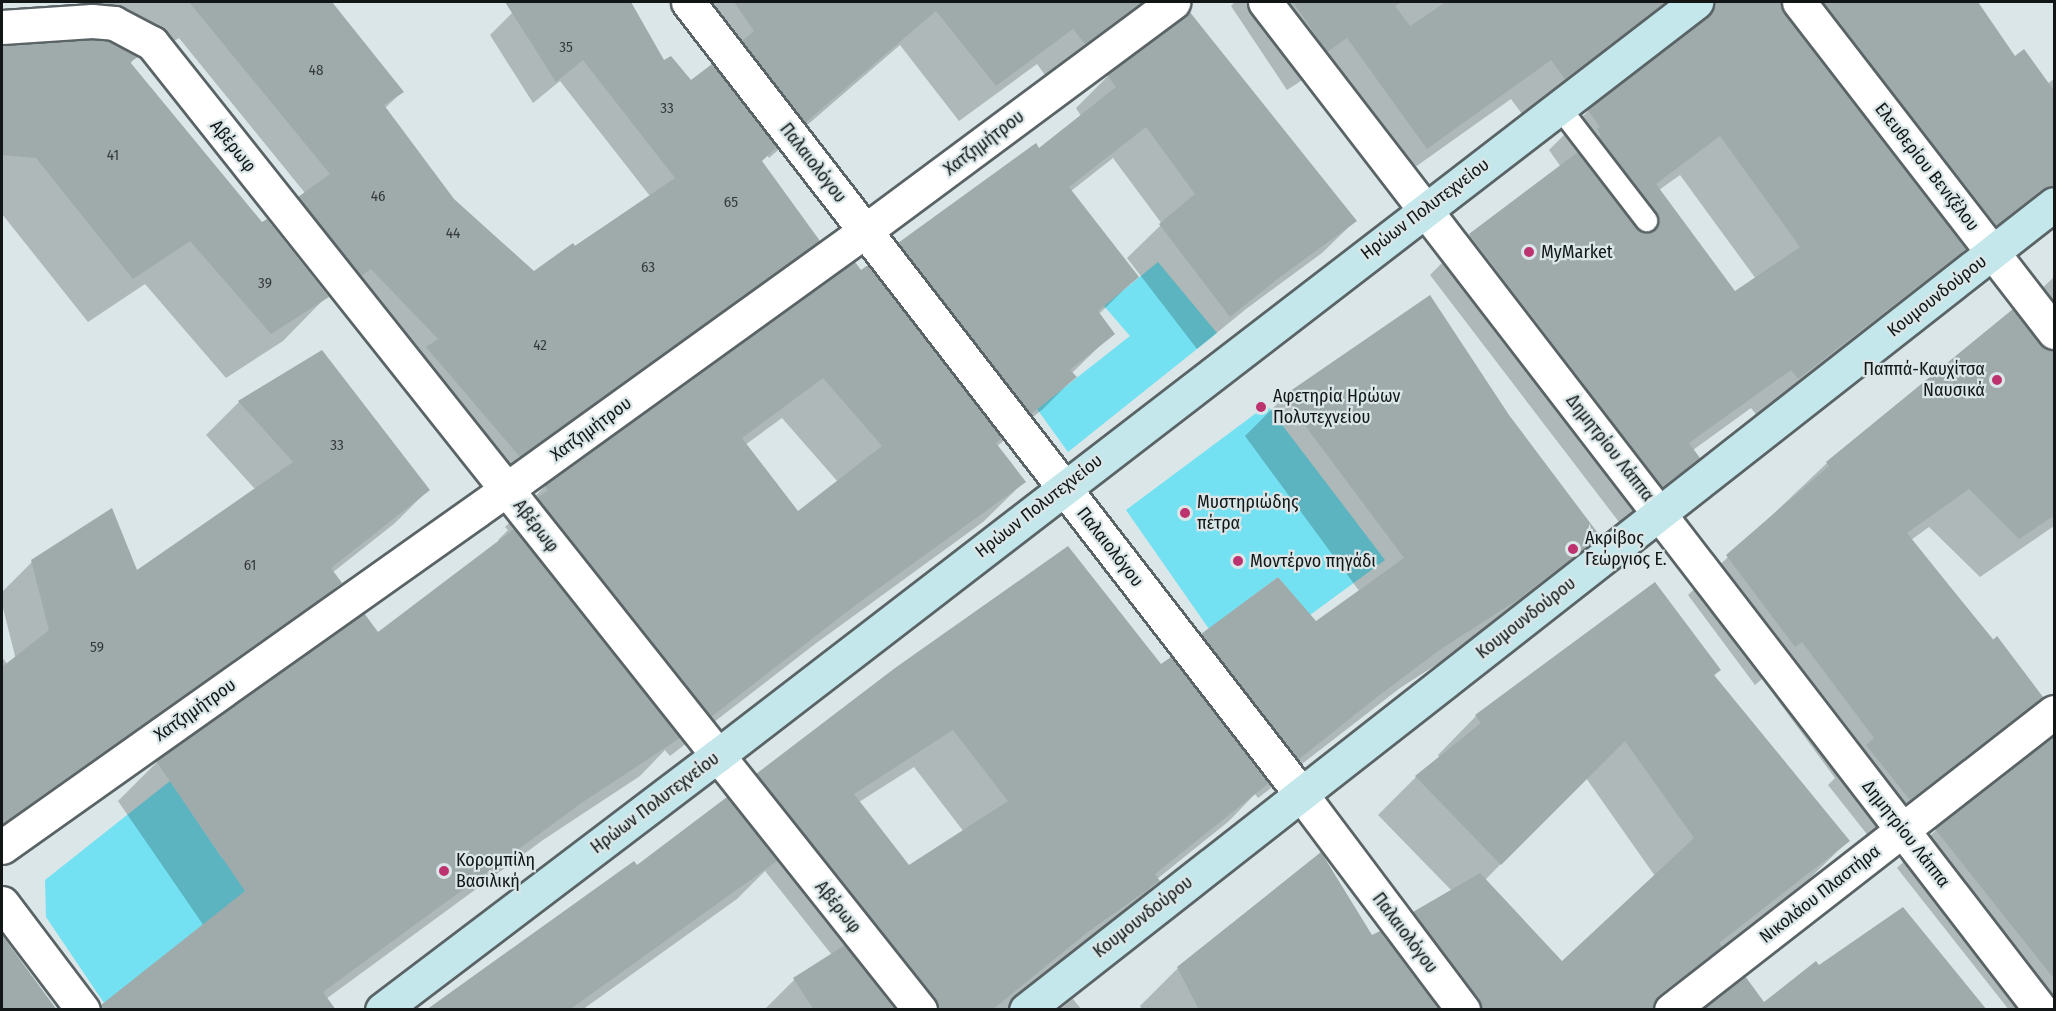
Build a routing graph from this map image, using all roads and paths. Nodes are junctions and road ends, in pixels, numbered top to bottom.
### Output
1 (688, 2) edge
2 (1173, 2) edge
3 (1265, 2) edge
4 (1696, 2) edge
5 (1799, 2) edge
6 (2, 27) edge
7 (1559, 107) junction
8 (2055, 204) edge
9 (1426, 208) junction
10 (1646, 220) dead end
11 (866, 231) junction
12 (1993, 252) junction
13 (2055, 332) edge
14 (1063, 487) junction
15 (507, 489) junction
16 (1660, 513) junction
17 (2055, 712) edge
18 (717, 756) junction
19 (1301, 794) junction
20 (1903, 830) junction
21 (2, 847) edge
22 (2, 903) edge
23 (83, 1010) edge
24 (382, 1010) edge
25 (920, 1010) edge
26 (1026, 1010) edge
27 (1463, 1010) edge
28 (1671, 1010) edge
29 (2041, 1010) edge

1 - 11 street, Παλαιολόγου
2 - 11 street, Χατζημήτρου
3 - 9 street, Δημητρίου Λάππα
4 - 7 main road, Ηρώων Πολυτεχνείου
5 - 12 street, Ελευθερίου Βενιζέλου
6 - 15 street, Αβέρωφ
7 - 9 main road, Ηρώων Πολυτεχνείου
7 - 10 lane
8 - 12 main road, Κουμουνδούρου
9 - 14 main road, Ηρώων Πολυτεχνείου
9 - 16 street, Δημητρίου Λάππα
11 - 14 street, Παλαιολόγου
11 - 15 street, Χατζημήτρου
12 - 13 street, Ελευθερίου Βενιζέλου
12 - 16 main road, Κουμουνδούρου
14 - 18 main road, Ηρώων Πολυτεχνείου
14 - 19 street, Παλαιολόγου
15 - 18 street, Αβέρωφ
15 - 21 street, Χατζημήτρου
16 - 19 main road, Κουμουνδούρου
16 - 20 street, Δημητρίου Λάππα
17 - 20 street, Νικολάου Πλαστήρα
18 - 24 main road, Ηρώων Πολυτεχνείου
18 - 25 street, Αβέρωφ
19 - 26 main road, Κουμουνδούρου
19 - 27 street, Παλαιολόγου
20 - 28 street, Νικολάου Πλαστήρα
20 - 29 street, Δημητρίου Λάππα
22 - 23 street

